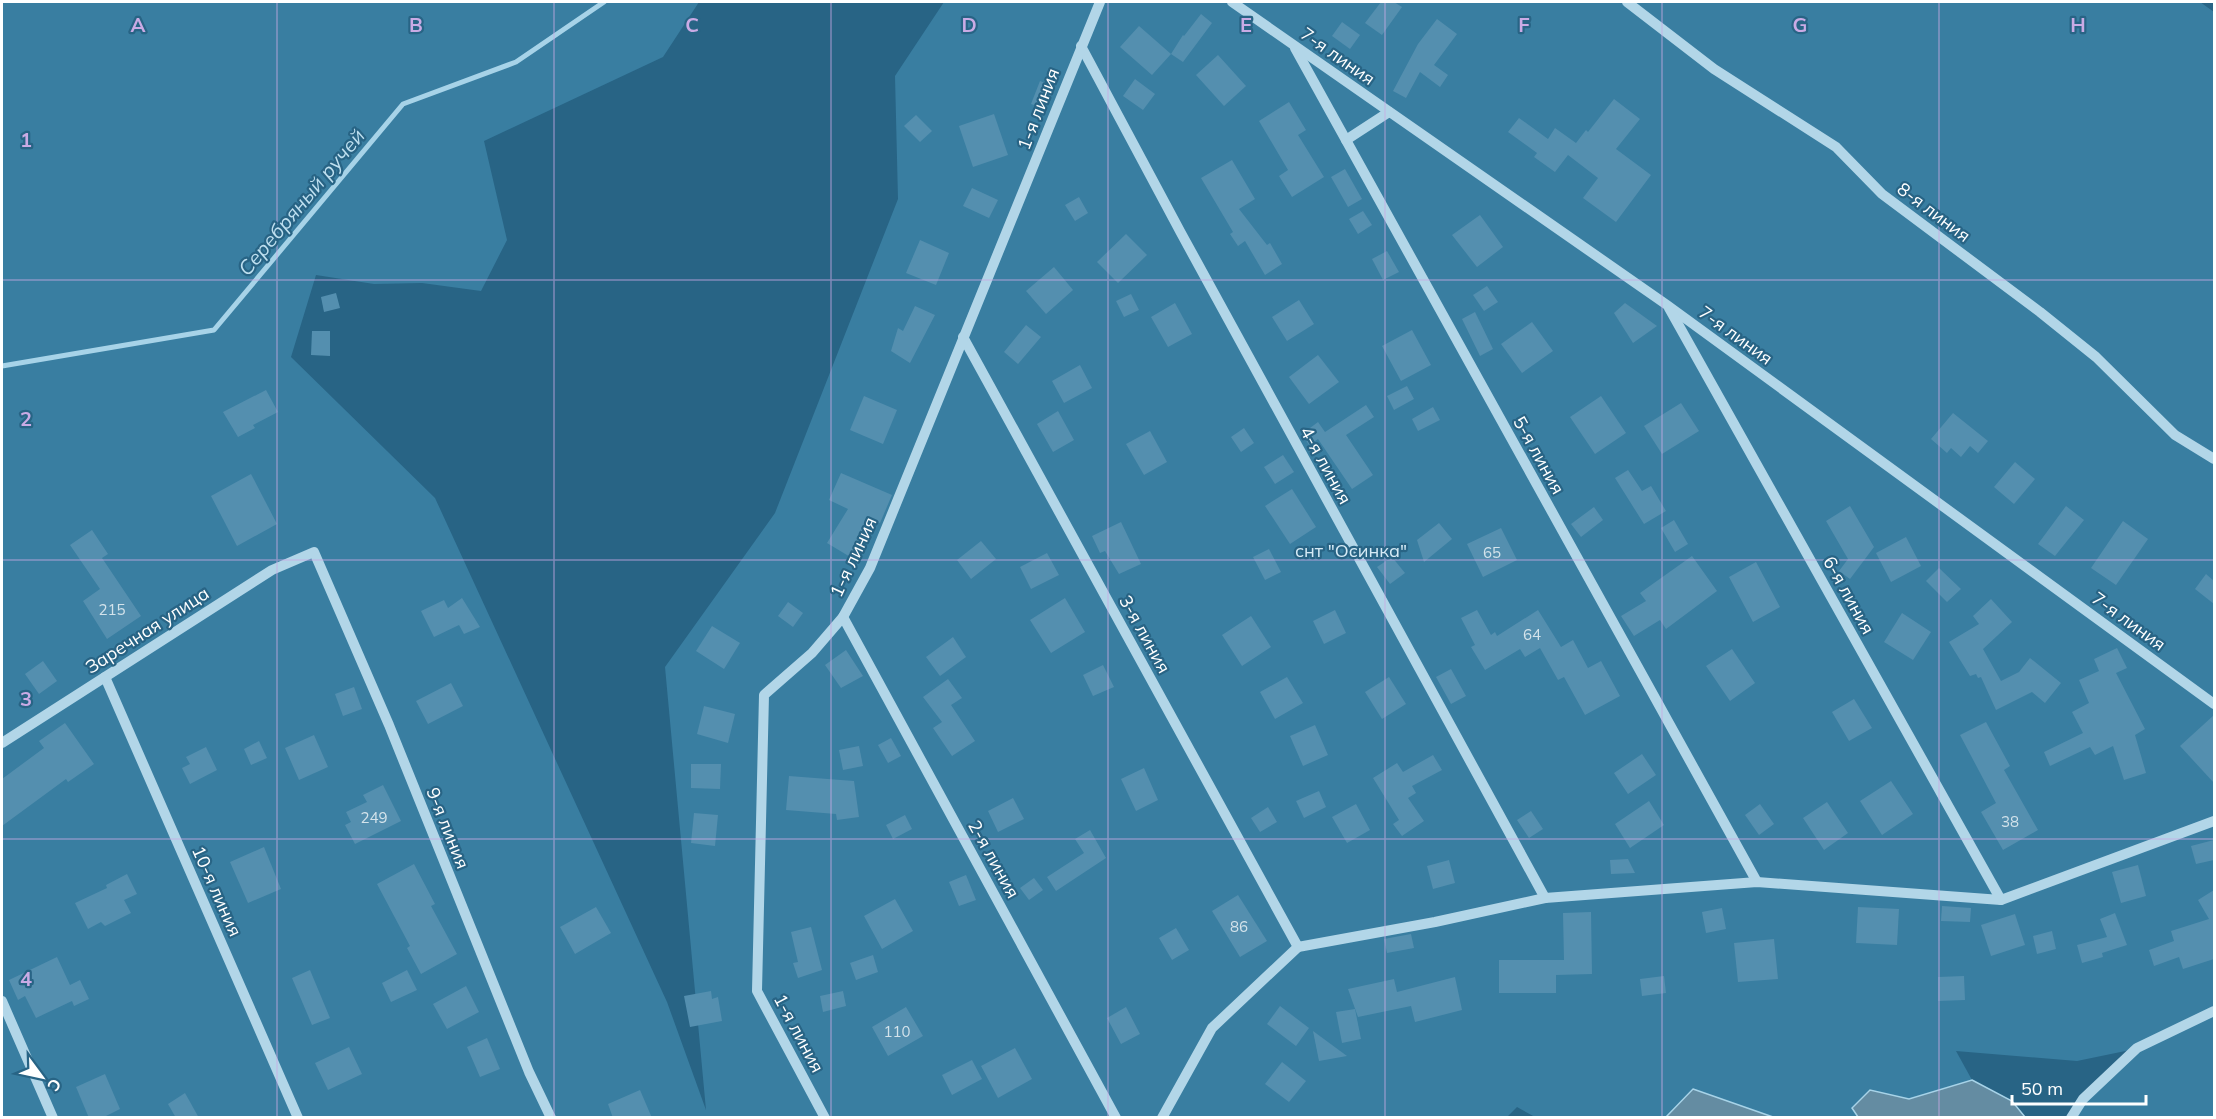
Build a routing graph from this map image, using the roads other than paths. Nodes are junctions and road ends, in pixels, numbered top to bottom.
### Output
1 (1100, 2) edge
2 (1232, 2) edge
3 (1626, 2) edge
4 (1293, 44) junction
5 (1081, 46) junction
6 (1389, 112) junction
7 (1346, 140) junction
8 (1667, 305) junction
9 (963, 337) junction
10 (2214, 459) edge
11 (314, 552) joint
12 (843, 617) junction
13 (105, 677) junction
14 (2214, 704) edge
15 (2, 743) edge
16 (2214, 821) edge
17 (1757, 882) junction
18 (1545, 898) junction
19 (2001, 900) junction
20 (1298, 947) junction
21 (2, 1001) edge
22 (2214, 1011) edge
23 (53, 1118) edge
24 (298, 1118) edge
25 (551, 1118) edge
26 (825, 1118) edge
27 (1116, 1118) edge
28 (1162, 1118) edge
29 (2071, 1118) edge

1 - 5 street, 1-я линия
2 - 4 street, 7-я линия
3 - 10 street, 8-я линия
4 - 6 street, 7-я линия
4 - 7 street, 5-я линия
5 - 9 street, 1-я линия
5 - 18 street, 4-я линия
6 - 7 street
6 - 8 street, 7-я линия
7 - 17 street, 5-я линия
8 - 14 street, 7-я линия
8 - 19 street, 6-я линия
9 - 12 street, 1-я линия
9 - 20 street, 3-я линия
11 - 13 street, Заречная улица
11 - 25 street, 9-я линия
12 - 26 street, 1-я линия
12 - 27 street, 2-я линия
13 - 15 street, Заречная улица
13 - 24 street, 10-я линия
16 - 19 street
17 - 18 street
17 - 19 street
18 - 20 street
20 - 28 street
21 - 23 street
22 - 29 street

